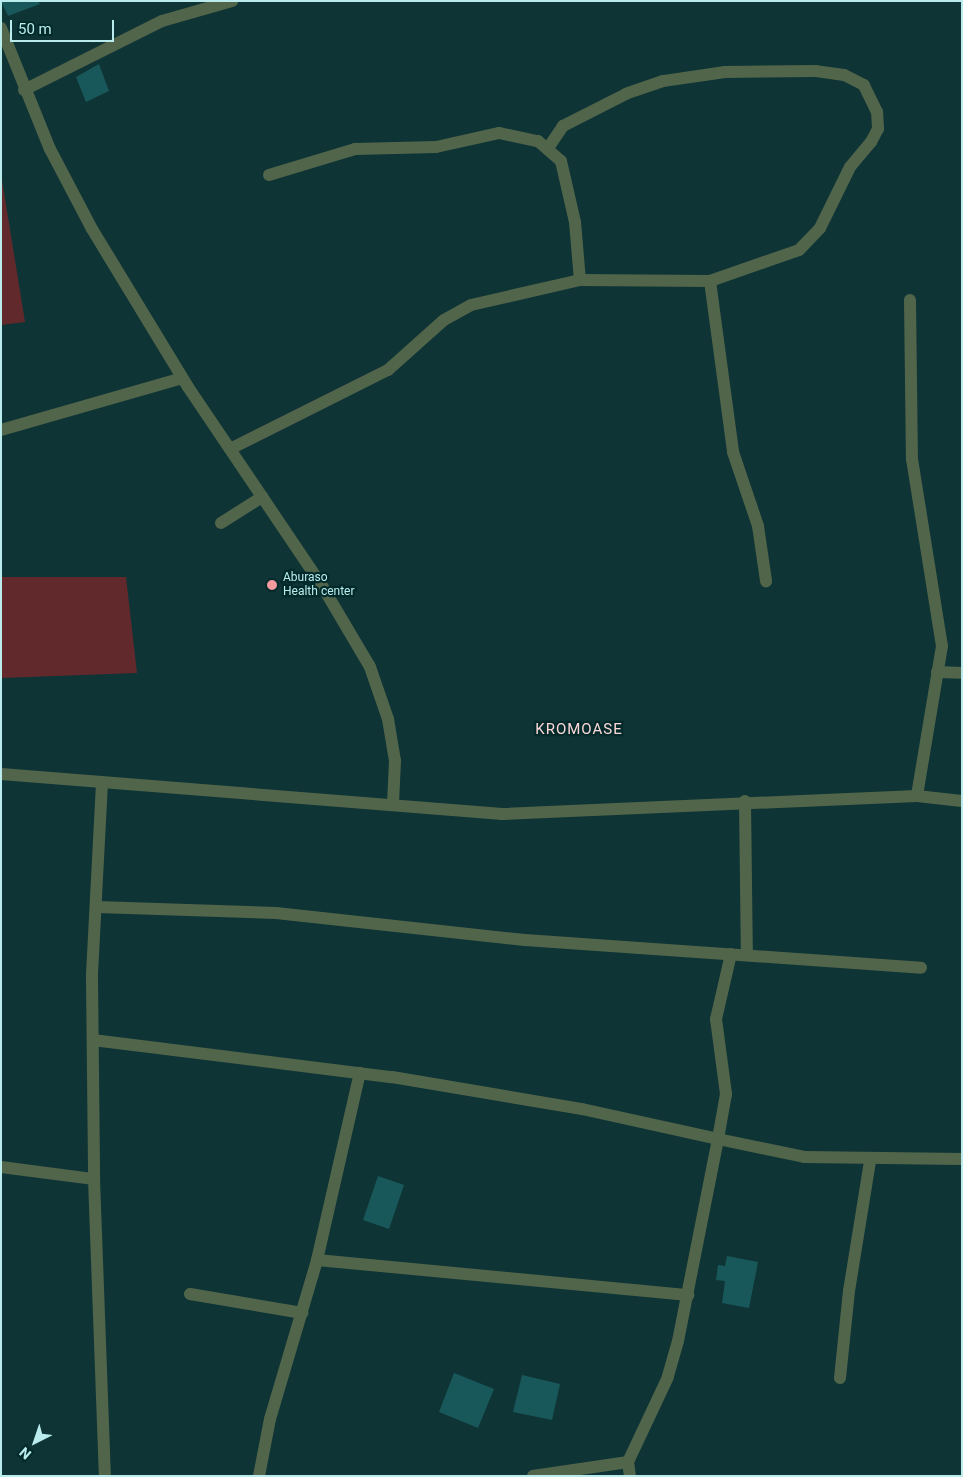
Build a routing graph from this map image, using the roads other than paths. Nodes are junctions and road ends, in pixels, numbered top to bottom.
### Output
1 (232, 1) edge
2 (1, 28) edge
3 (24, 90) junction
4 (549, 147) junction
5 (269, 175) dead end
6 (580, 280) junction
7 (710, 280) junction
8 (910, 300) dead end
9 (182, 378) junction
10 (1, 430) edge
11 (230, 449) junction
12 (262, 497) junction
13 (221, 523) dead end
14 (766, 581) dead end
15 (937, 672) junction
16 (962, 672) edge
17 (1, 774) edge
18 (102, 782) junction
19 (917, 796) junction
20 (962, 800) edge
21 (745, 801) junction
22 (393, 803) junction
23 (97, 907) junction
24 (731, 954) junction
25 (747, 955) junction
26 (921, 968) dead end
27 (93, 1040) junction
28 (360, 1072) junction
29 (718, 1139) junction
30 (962, 1159) edge
31 (870, 1161) junction
32 (1, 1167) edge
33 (94, 1178) junction
34 (317, 1260) junction
35 (190, 1294) dead end
36 (688, 1296) junction
37 (302, 1313) junction
38 (840, 1378) dead end
39 (628, 1462) junction
40 (105, 1476) edge
41 (259, 1476) edge
42 (533, 1476) edge
43 (630, 1476) edge

1 - 3 street
2 - 3 street
3 - 9 street
4 - 5 street
4 - 6 street
4 - 7 street
6 - 7 street
6 - 11 street
7 - 14 street
8 - 15 street
9 - 10 street
9 - 11 street
11 - 12 street
12 - 13 street
12 - 22 street
15 - 16 street
15 - 19 street
17 - 18 street
18 - 22 street
18 - 23 street
19 - 20 street
19 - 21 street
21 - 22 street
21 - 25 street
23 - 24 street
23 - 27 street
24 - 25 street
24 - 29 street
25 - 26 street
27 - 28 street
27 - 33 street
28 - 29 street
28 - 34 street
29 - 31 street
29 - 36 street
30 - 31 street
31 - 38 street
32 - 33 street
33 - 40 street
34 - 36 street
34 - 37 street
35 - 37 street
36 - 39 street
37 - 41 street
39 - 42 street
39 - 43 street

